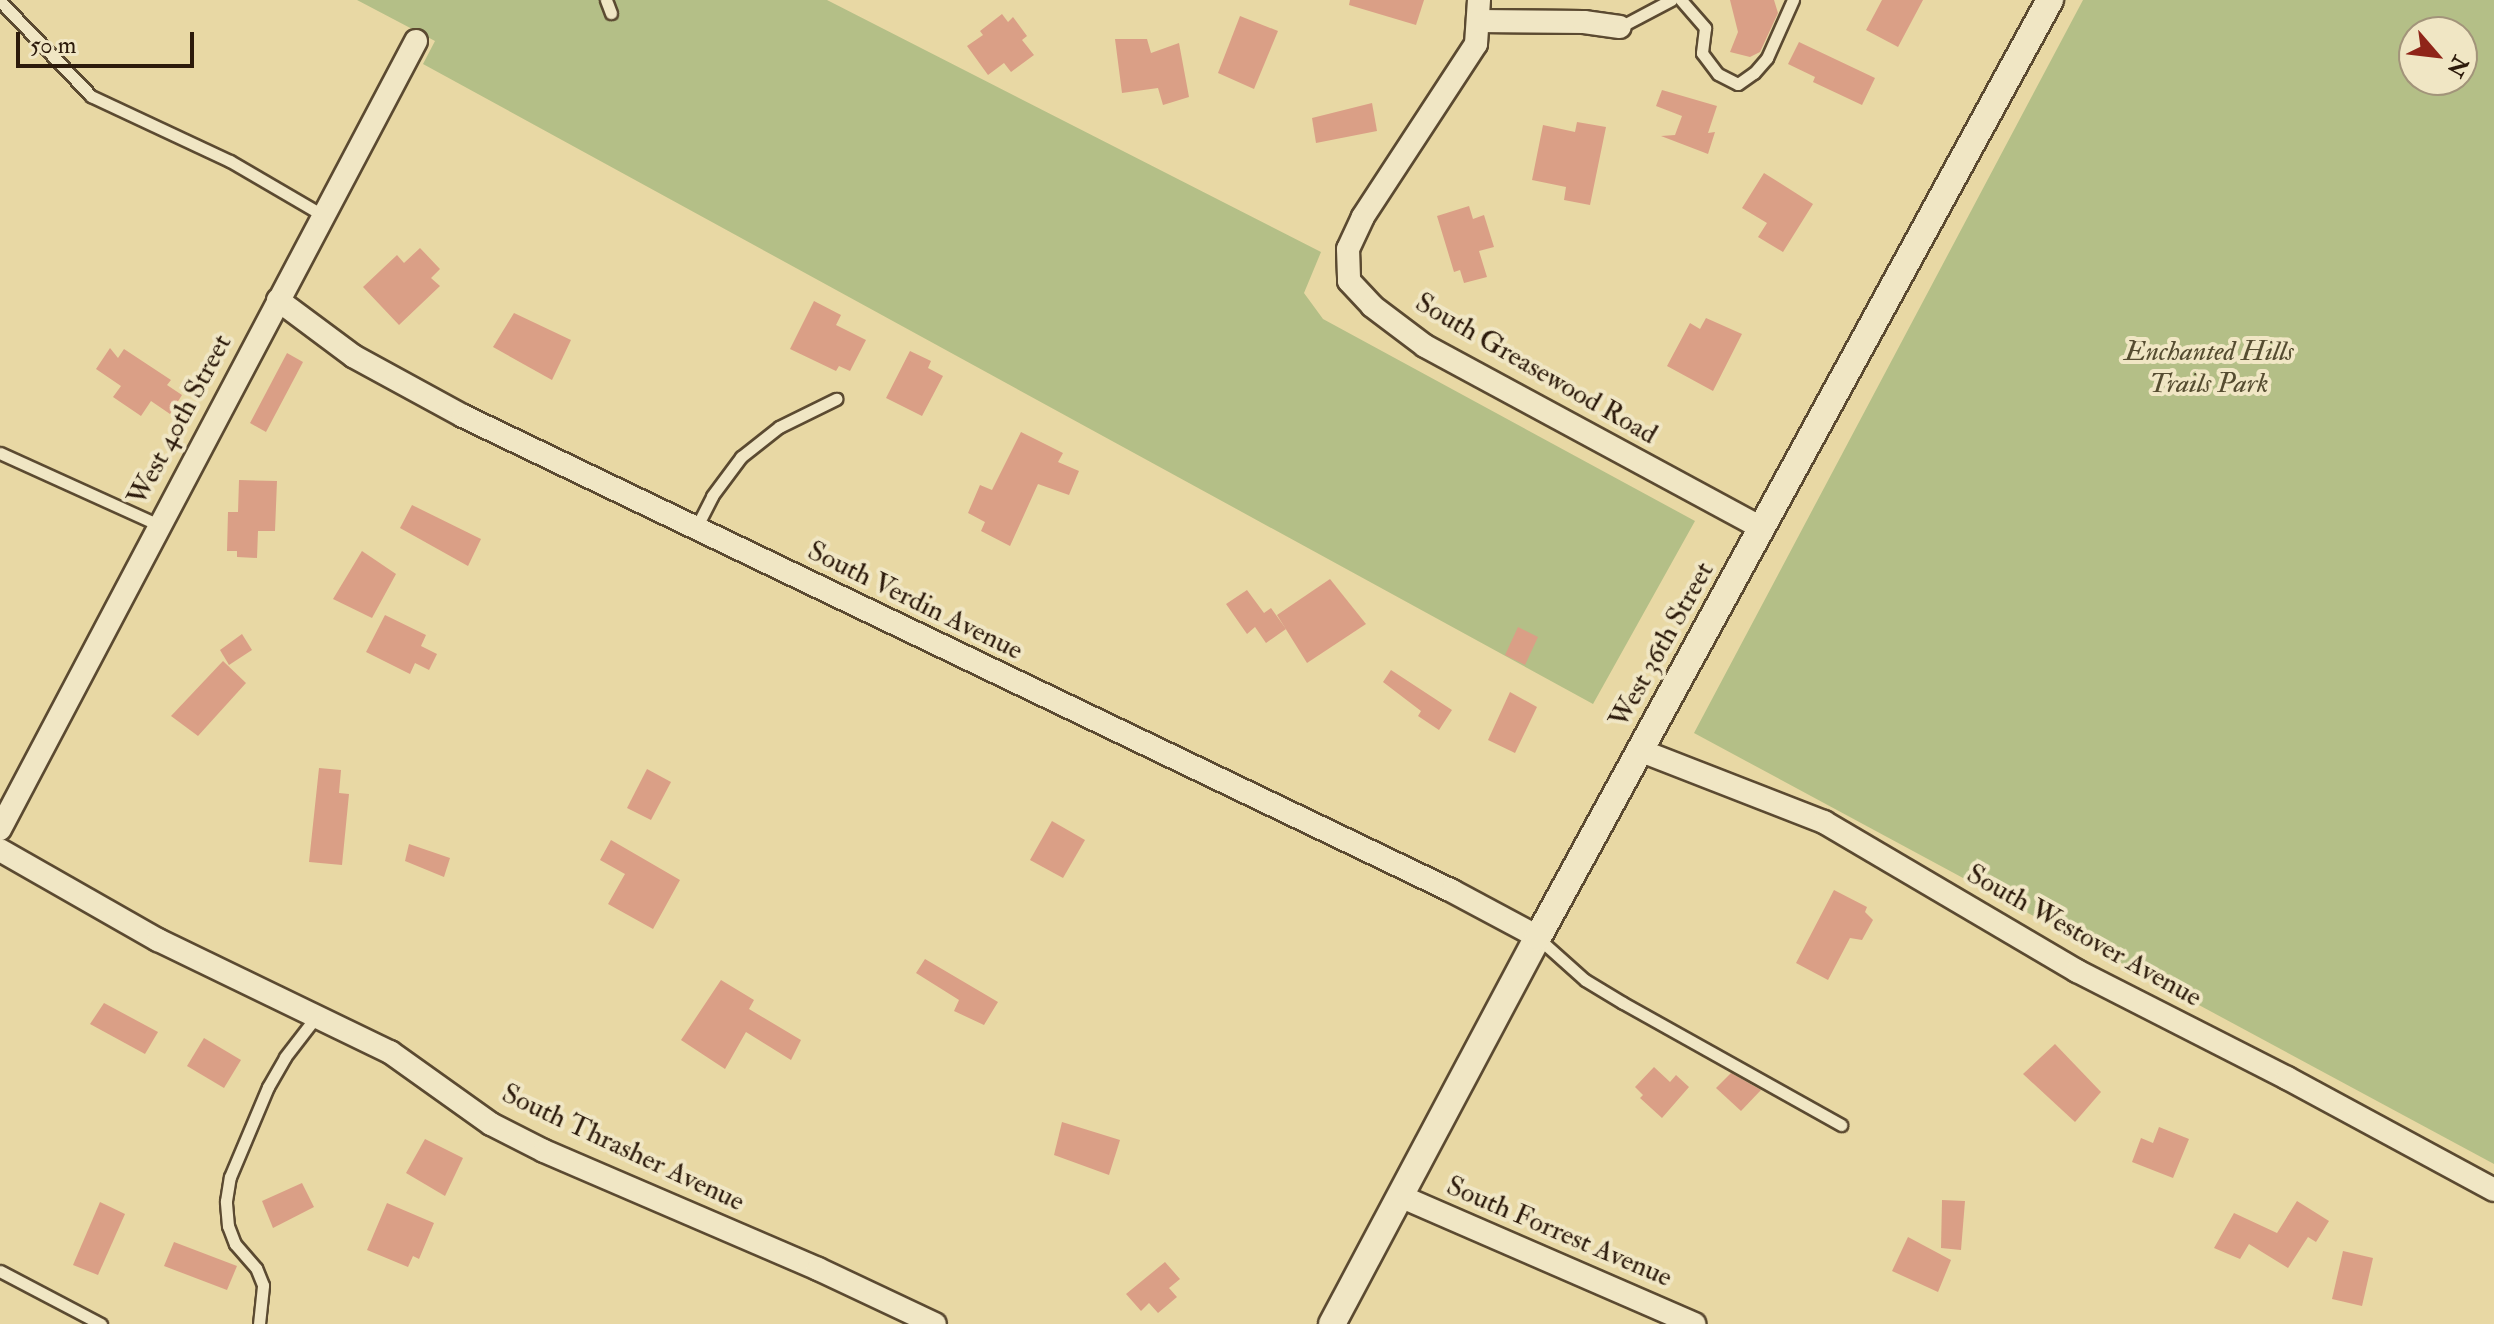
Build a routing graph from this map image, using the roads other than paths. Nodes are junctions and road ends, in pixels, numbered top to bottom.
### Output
1 (606, 0) edge
2 (1671, 0) edge
3 (1681, 0) edge
4 (1793, 0) edge
5 (2050, 0) edge
6 (0, 1) edge
7 (1478, 10) edge
8 (611, 13) dead end
9 (1620, 27) joint
10 (416, 41) dead end
11 (324, 216) junction
12 (278, 300) junction
13 (836, 399) dead end
14 (0, 453) edge
15 (159, 525) junction
16 (696, 528) junction
17 (1763, 529) junction
18 (1639, 750) junction
19 (0, 829) edge
20 (0, 850) edge
21 (1538, 937) junction
22 (315, 1018) junction
23 (1841, 1125) dead end
24 (2494, 1190) edge
25 (1400, 1196) junction
26 (0, 1271) edge
27 (101, 1324) edge
28 (259, 1324) edge
29 (935, 1324) edge
30 (1332, 1324) edge
31 (1694, 1324) edge

1 - 8 lane
2 - 9 lane
3 - 4 lane
5 - 17 street, West 36th Street
6 - 11 lane
7 - 9 street
7 - 17 street, South Greasewood Road
10 - 11 street, West 40th Street
11 - 12 street, West 40th Street
12 - 15 street, West 40th Street
12 - 16 street, South Verdin Avenue
13 - 16 lane
14 - 15 lane
15 - 19 street, West 40th Street
16 - 21 street, South Verdin Avenue
17 - 18 street, West 36th Street
18 - 21 street, West 36th Street
18 - 24 street, South Westover Avenue
20 - 22 street, South Thrasher Avenue
21 - 23 lane
21 - 25 street, West 36th Street
22 - 28 lane
22 - 29 street, South Thrasher Avenue
25 - 30 street, West 36th Street
25 - 31 street, South Forrest Avenue
26 - 27 lane

